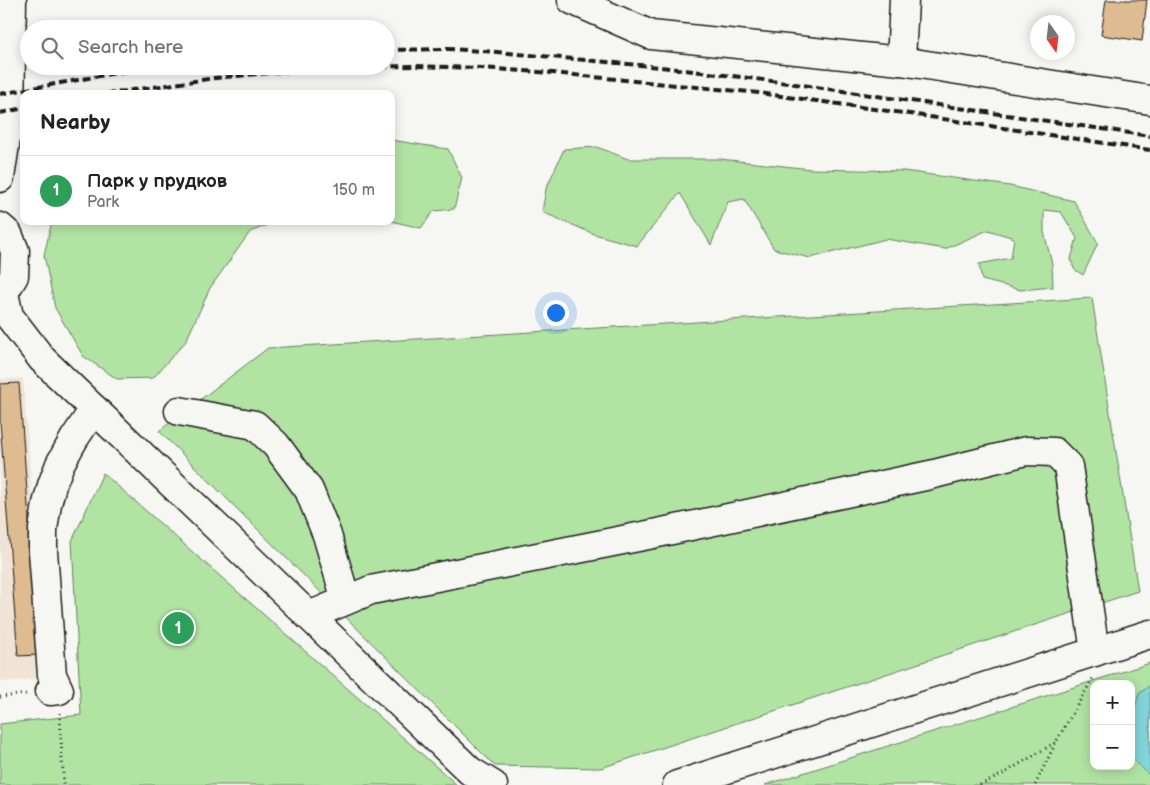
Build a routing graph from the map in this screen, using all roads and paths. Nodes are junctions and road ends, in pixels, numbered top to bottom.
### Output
1 (12, 0) edge
2 (572, 0) edge
3 (904, 0) edge
4 (901, 62) junction
5 (1150, 100) edge
6 (0, 178) edge
7 (0, 227) edge
8 (3, 305) edge
9 (94, 409) junction
10 (179, 411) dead end
11 (346, 600) junction
12 (309, 616) junction
13 (1150, 634) edge
14 (1095, 662) junction
15 (54, 691) joint
16 (1056, 742) junction
17 (64, 785) edge
18 (493, 785) edge
19 (677, 785) edge
20 (980, 785) edge
21 (1035, 785) edge

1 - 6 street
2 - 4 street
3 - 4 street
4 - 5 street
7 - 8 street
8 - 9 street
9 - 12 street
9 - 15 street
10 - 11 street
11 - 12 street
11 - 14 street
12 - 18 street
13 - 14 street
14 - 16 path
14 - 19 street
15 - 17 path
16 - 20 path
16 - 21 path

